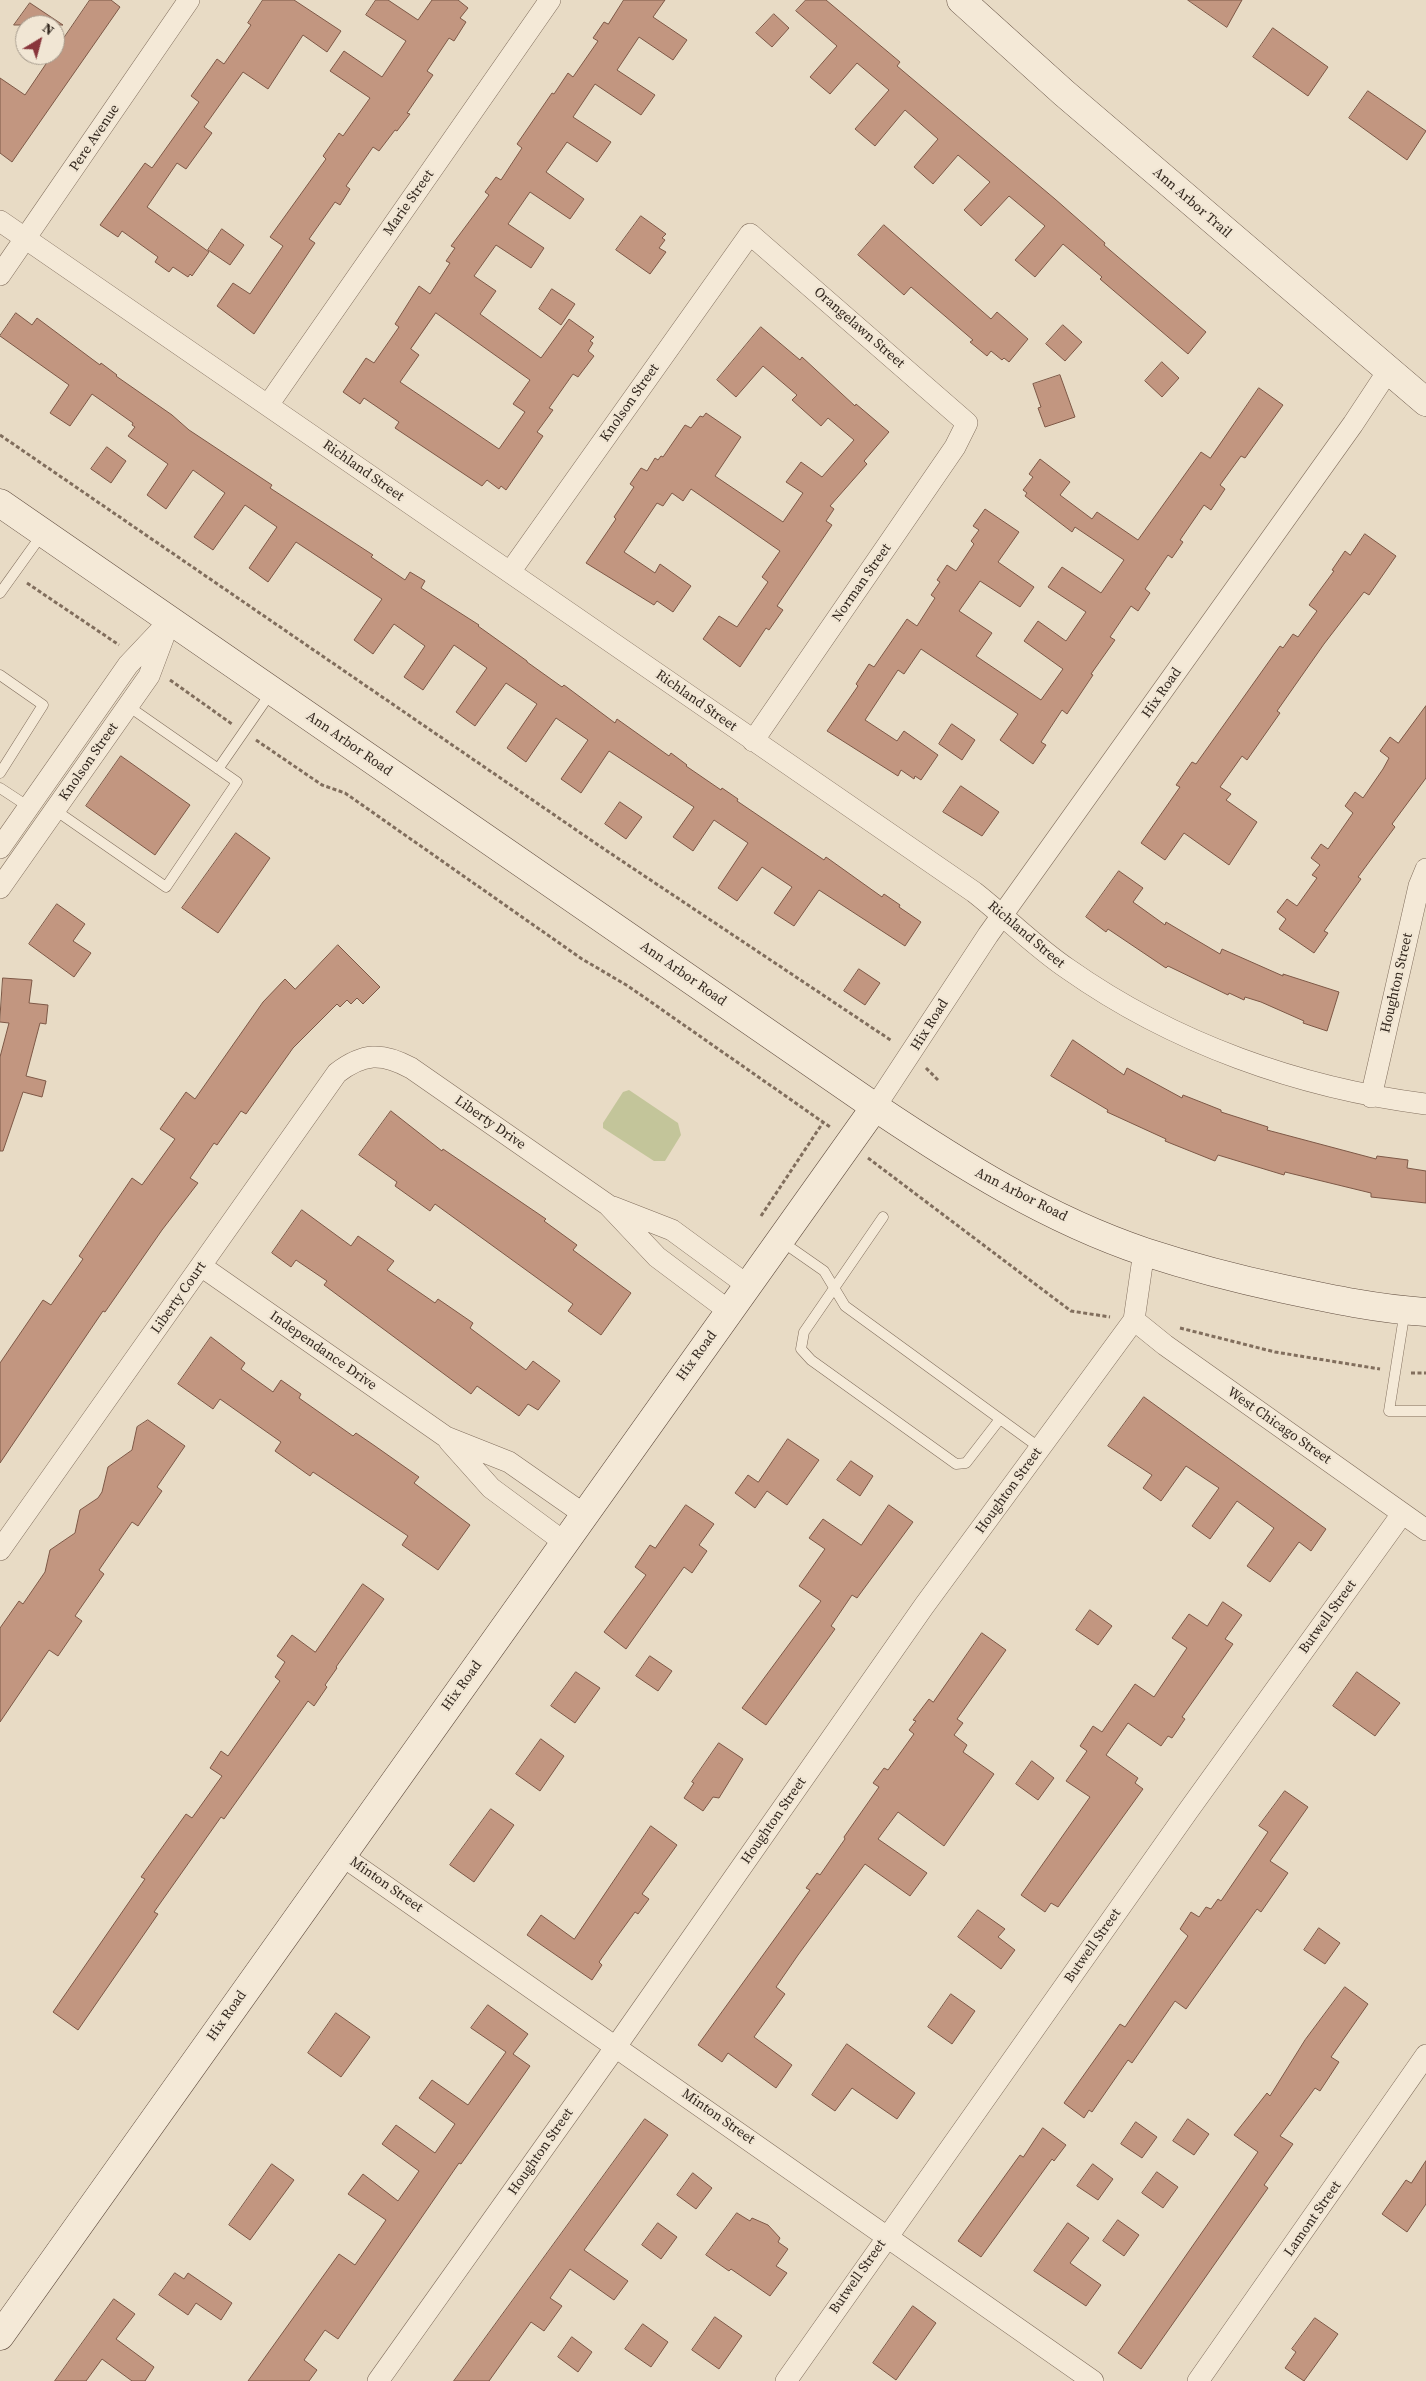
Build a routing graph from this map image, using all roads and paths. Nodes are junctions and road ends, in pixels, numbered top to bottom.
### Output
1 (189, 0) edge
2 (550, 0) edge
3 (961, 0) edge
4 (0, 221) edge
5 (750, 234) joint
6 (26, 239) junction
7 (0, 275) edge
8 (1388, 371) junction
9 (1426, 402) edge
10 (268, 405) junction
11 (967, 423) joint
12 (0, 436) edge
13 (0, 503) edge
14 (44, 533) junction
15 (510, 572) junction
16 (14, 574) junction
17 (0, 593) edge
18 (170, 620) junction
19 (144, 662) junction
20 (0, 675) edge
21 (110, 690) junction
22 (272, 691) junction
23 (129, 705) junction
24 (244, 732) junction
25 (753, 740) junction
26 (218, 769) junction
27 (0, 773) edge
28 (0, 788) edge
29 (29, 807) junction
30 (51, 815) junction
31 (0, 848) edge
32 (1426, 869) edge
33 (0, 888) edge
34 (1004, 916) junction
35 (911, 1054) junction
36 (367, 1058) joint
37 (938, 1080) dead end
38 (1371, 1097) junction
39 (1426, 1104) edge
40 (875, 1107) junction
41 (824, 1121) junction
42 (849, 1144) junction
43 (608, 1205) junction
44 (761, 1216) dead end
45 (883, 1217) dead end
46 (780, 1240) junction
47 (1144, 1251) junction
48 (201, 1266) junction
49 (747, 1285) junction
50 (834, 1287) junction
51 (729, 1310) junction
52 (1415, 1311) edge
53 (1108, 1317) dead end
54 (1134, 1320) junction
55 (1176, 1327) dead end
56 (1380, 1369) dead end
57 (1407, 1372) dead end
58 (1426, 1373) edge
59 (1426, 1411) edge
60 (1000, 1419) junction
61 (446, 1437) junction
62 (1040, 1448) junction
63 (1402, 1514) junction
64 (585, 1515) junction
65 (1426, 1530) edge
66 (564, 1542) junction
67 (0, 1550) edge
68 (341, 1855) junction
69 (617, 2046) junction
70 (1426, 2055) edge
71 (887, 2236) junction
72 (0, 2336) edge
73 (378, 2381) edge
74 (786, 2381) edge
75 (1093, 2381) edge
76 (1198, 2381) edge

1 - 6 street, Pere Avenue
2 - 10 street, Marie Street
3 - 8 street, Ann Arbor Trail
4 - 6 street, Richland Street
5 - 11 street, Orangelawn Street
5 - 15 street, Knolson Street
6 - 7 street, Pere Avenue
6 - 10 street, Richland Street
8 - 9 street, Ann Arbor Trail
8 - 34 street, Hix Road
10 - 15 street, Richland Street
11 - 25 street, Norman Street
12 - 35 path
13 - 14 street, Ann Arbor Road
14 - 16 lane
14 - 18 street, Ann Arbor Road
15 - 25 street, Richland Street
16 - 17 lane
16 - 19 path
18 - 19 street, Knolson Street
18 - 22 street, Ann Arbor Road
19 - 21 street, Knolson Street
19 - 23 street, Knolson Street
19 - 24 path
20 - 27 lane
21 - 23 street
21 - 29 street, Knolson Street
22 - 24 lane
22 - 40 street, Ann Arbor Road
23 - 26 lane
23 - 30 street, Knolson Street
24 - 26 lane
24 - 41 path
25 - 34 street, Richland Street
26 - 30 lane
28 - 29 lane
29 - 30 street
29 - 31 street, Knolson Street
30 - 33 street, Knolson Street
32 - 38 street, Houghton Street
34 - 35 street, Hix Road
34 - 38 street, Richland Street
35 - 37 path
35 - 40 street, Hix Road
36 - 43 street, Liberty Drive
36 - 48 street, Liberty Court
38 - 39 street, Richland Street
40 - 42 street, Hix Road
40 - 47 street, Ann Arbor Road
41 - 42 path
41 - 44 path
42 - 46 street, Hix Road
42 - 53 path
43 - 49 street
43 - 51 street
45 - 50 lane
46 - 49 street, Hix Road
46 - 50 lane
47 - 52 street, Ann Arbor Road
47 - 54 street, Houghton Street
48 - 61 street, Independance Drive
48 - 67 street, Liberty Court
49 - 51 street, Hix Road
50 - 60 lane
50 - 60 lane
51 - 64 street, Hix Road
52 - 59 lane
54 - 62 street, Houghton Street
54 - 63 street, West Chicago Street
55 - 56 path
57 - 58 path
60 - 62 lane
61 - 64 street
61 - 66 street
62 - 69 street, Houghton Street
63 - 65 street, West Chicago Street
63 - 71 street, Butwell Street
64 - 66 street, Hix Road
66 - 68 street, Hix Road
68 - 69 street, Minton Street
68 - 72 street, Hix Road
69 - 71 street, Minton Street
69 - 73 street, Houghton Street
70 - 76 street, Lamont Street
71 - 74 street, Butwell Street
71 - 75 street, Minton Street

